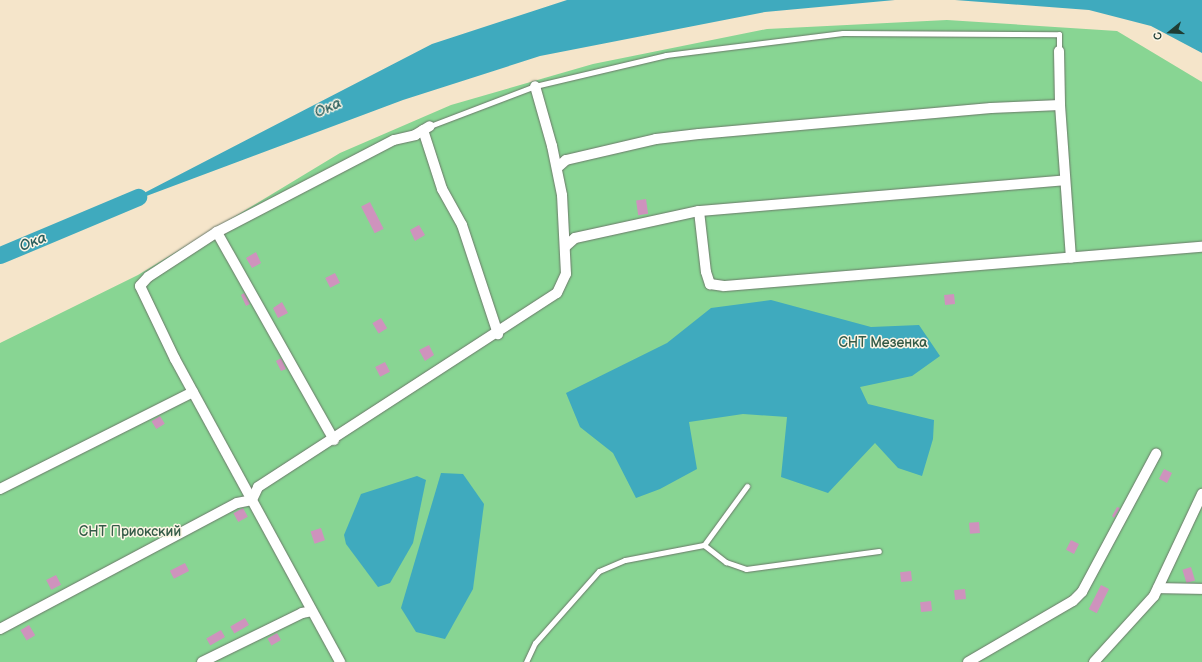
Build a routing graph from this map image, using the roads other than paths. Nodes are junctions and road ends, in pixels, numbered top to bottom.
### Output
1 (1059, 51) joint
2 (535, 86) junction
3 (1060, 105) junction
4 (426, 128) junction
5 (557, 168) junction
6 (1065, 180) junction
7 (699, 211) junction
8 (217, 232) junction
9 (566, 246) junction
10 (1202, 247) edge
11 (1071, 258) junction
12 (498, 334) junction
13 (193, 392) junction
14 (334, 440) junction
15 (1156, 454) dead end
16 (747, 486) dead end
17 (0, 489) edge
18 (1202, 494) edge
19 (252, 500) junction
20 (704, 545) junction
21 (879, 551) dead end
22 (1158, 588) junction
23 (1202, 589) edge
24 (312, 611) junction
25 (0, 628) edge
26 (202, 662) edge
27 (340, 662) edge
28 (526, 662) edge
29 (968, 662) edge
30 (1094, 662) edge

1 - 2 lane
1 - 3 street
2 - 4 lane
2 - 5 street
3 - 5 street
3 - 6 street
4 - 8 street
4 - 12 street
5 - 9 street
6 - 7 street
6 - 11 street
7 - 9 street
7 - 11 street
8 - 13 street
8 - 14 street
9 - 12 street
10 - 11 street
12 - 14 street
13 - 17 street
13 - 19 street
14 - 19 street
15 - 29 street
16 - 20 lane
18 - 22 street
19 - 24 street
19 - 25 street
20 - 21 lane
20 - 28 lane
22 - 23 street
22 - 30 street
24 - 26 street
24 - 27 street

